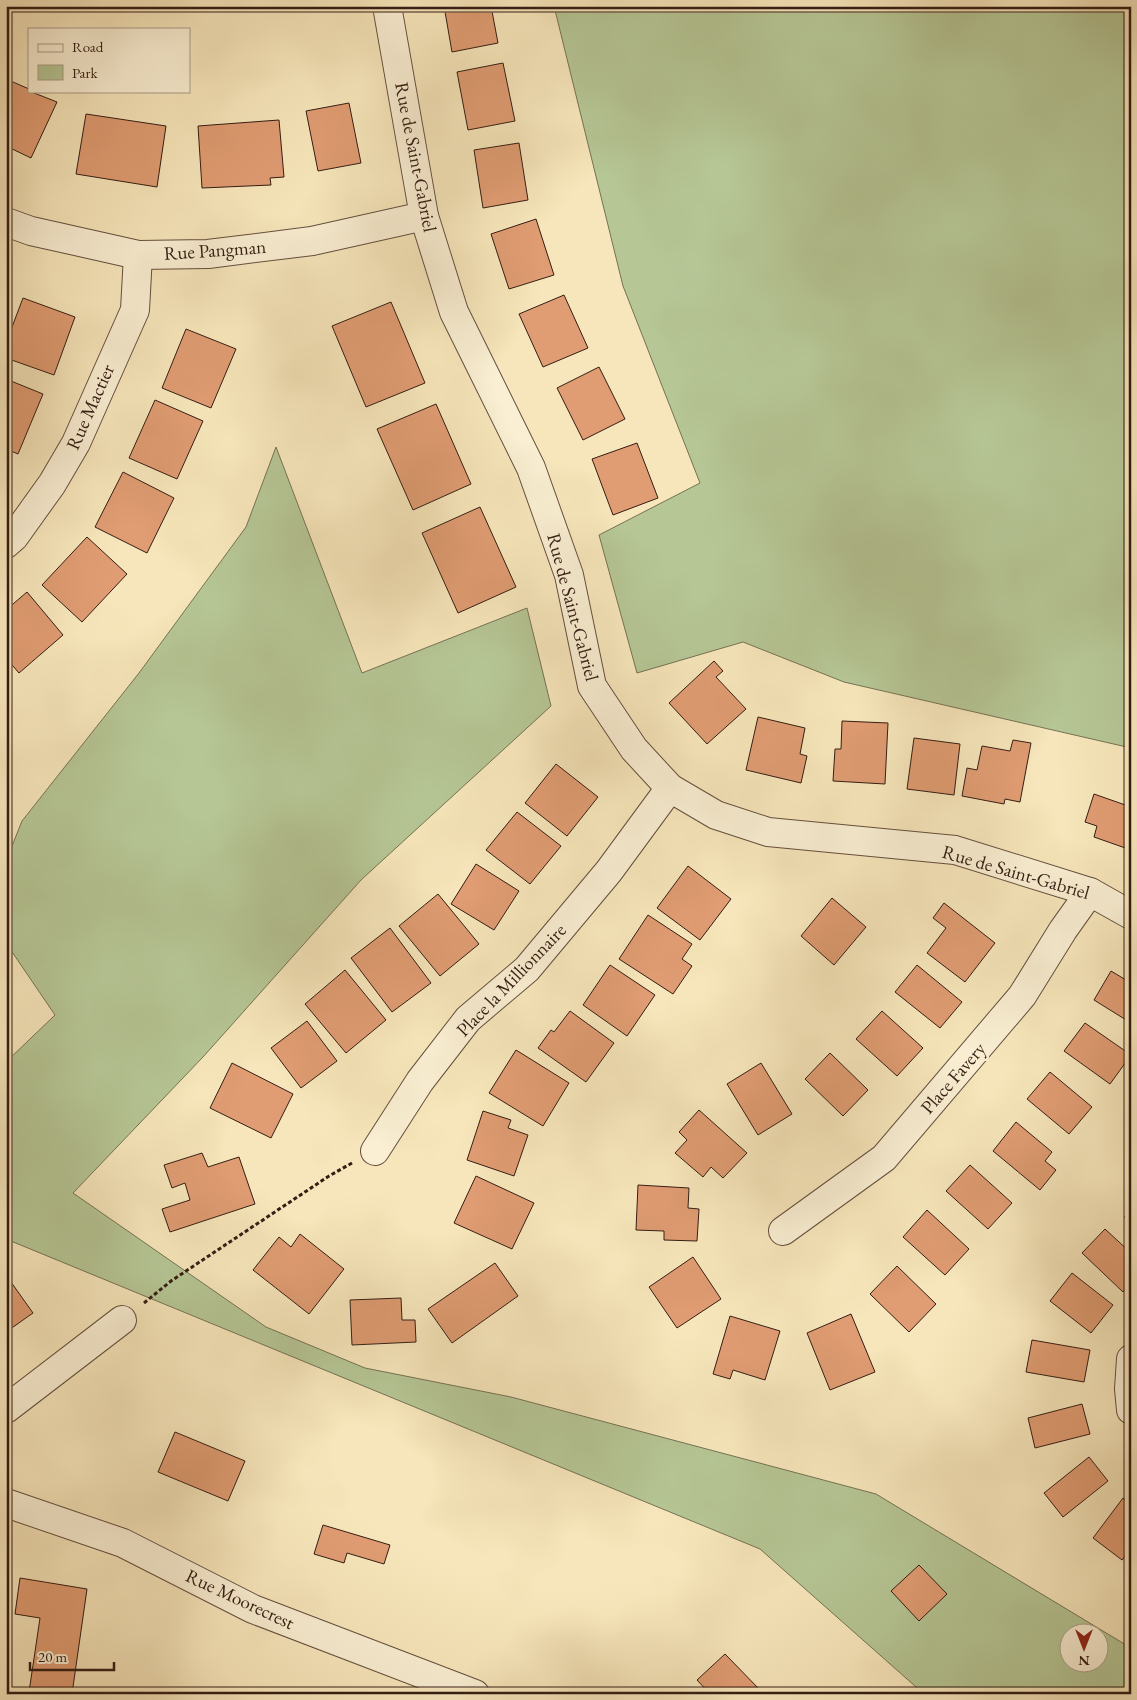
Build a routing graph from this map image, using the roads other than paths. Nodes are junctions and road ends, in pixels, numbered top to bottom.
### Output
1 (387, 6) edge
2 (424, 216) junction
3 (6, 222) edge
4 (138, 255) junction
5 (6, 544) edge
6 (670, 788) junction
7 (1090, 892) junction
8 (1131, 915) edge
9 (374, 1151) road end
10 (783, 1231) dead end
11 (122, 1320) road end
12 (1131, 1359) edge
13 (6, 1409) edge
14 (1131, 1410) edge
15 (6, 1503) edge
16 (475, 1694) edge

1 - 2 street, Rue de Saint-Gabriel
2 - 4 street, Rue Pangman
2 - 6 street, Rue de Saint-Gabriel
3 - 4 street, Rue Pangman
4 - 5 street, Rue Mactier
6 - 7 street, Rue de Saint-Gabriel
6 - 9 street, Place la Millionnaire
7 - 8 street, Rue de Saint-Gabriel
7 - 10 street, Place Favery
11 - 13 street
12 - 14 street
15 - 16 street, Rue Moorecrest

